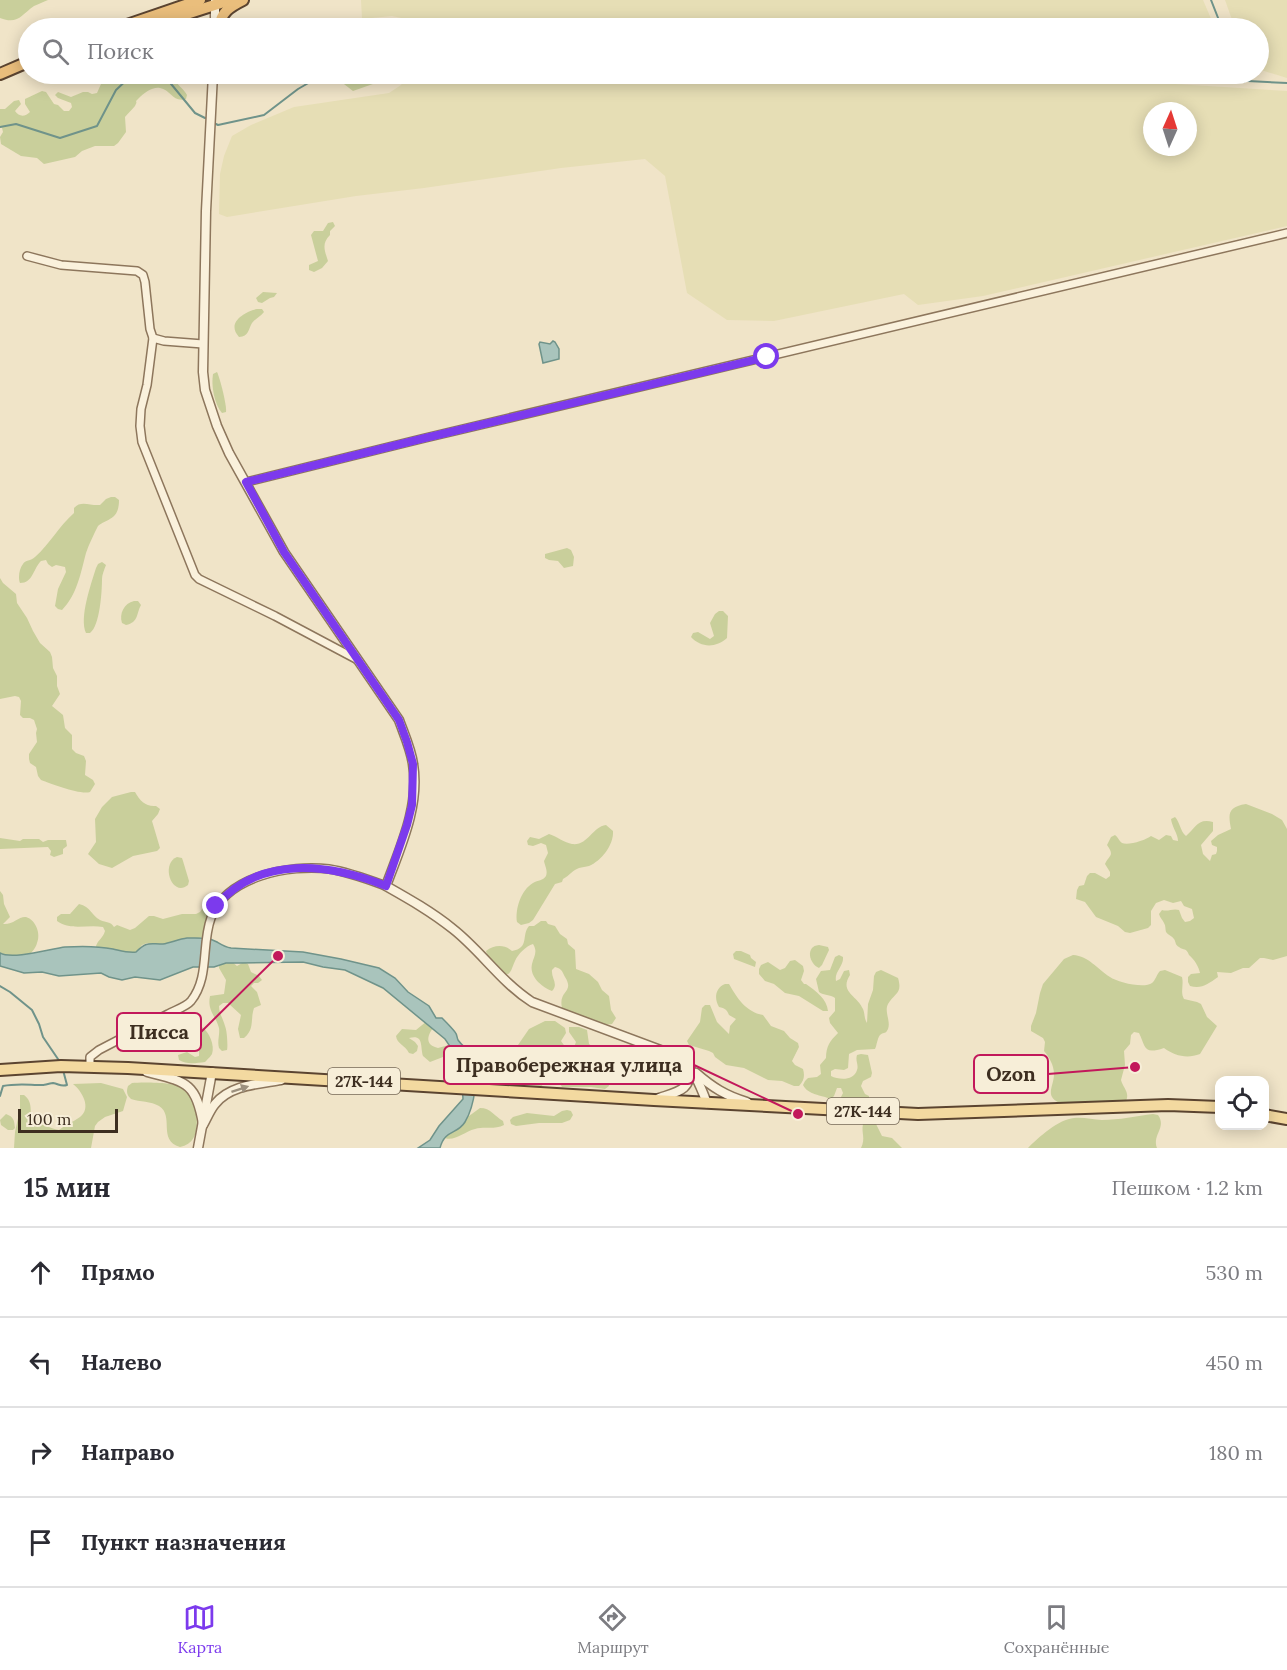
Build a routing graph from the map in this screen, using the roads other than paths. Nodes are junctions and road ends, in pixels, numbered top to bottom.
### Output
1 (187, 0) edge
2 (200, 0) edge
3 (230, 0) edge
4 (243, 0) edge
5 (215, 2) edge
6 (141, 18) edge
7 (146, 18) edge
8 (171, 18) edge
9 (216, 18) edge
10 (221, 18) edge
11 (18, 67) edge
12 (0, 74) edge
13 (212, 84) edge
14 (1287, 233) edge
15 (27, 256) dead end
16 (153, 338) junction
17 (203, 344) junction
18 (246, 482) junction
19 (356, 659) junction
20 (386, 886) junction
21 (90, 1066) junction
22 (689, 1066) junction
23 (129, 1068) junction
24 (0, 1070) edge
25 (212, 1072) junction
26 (293, 1077) junction
27 (654, 1100) junction
28 (707, 1103) junction
29 (759, 1106) junction
30 (1215, 1107) edge
31 (1269, 1116) edge
32 (1287, 1119) edge
33 (203, 1125) junction
34 (198, 1148) edge

1 - 6 highway
2 - 7 highway
3 - 5 highway
4 - 10 highway
5 - 8 highway
5 - 9 street
11 - 12 highway
13 - 17 street
14 - 18 street
15 - 16 street
16 - 17 street
16 - 19 street
17 - 18 street
18 - 19 street
19 - 20 street
20 - 21 street
20 - 22 street
21 - 23 main road, 27К-144
21 - 24 main road, 27К-144
22 - 27 street
22 - 28 street
22 - 29 street
23 - 25 main road, 27К-144
23 - 33 street
25 - 26 main road, 27К-144
25 - 33 street
26 - 27 main road, 27К-144
33 -> 26 street
27 - 28 main road, 27К-144
28 - 29 main road, 27К-144
29 - 30 main road, 27К-144
31 - 32 main road
33 - 34 street

